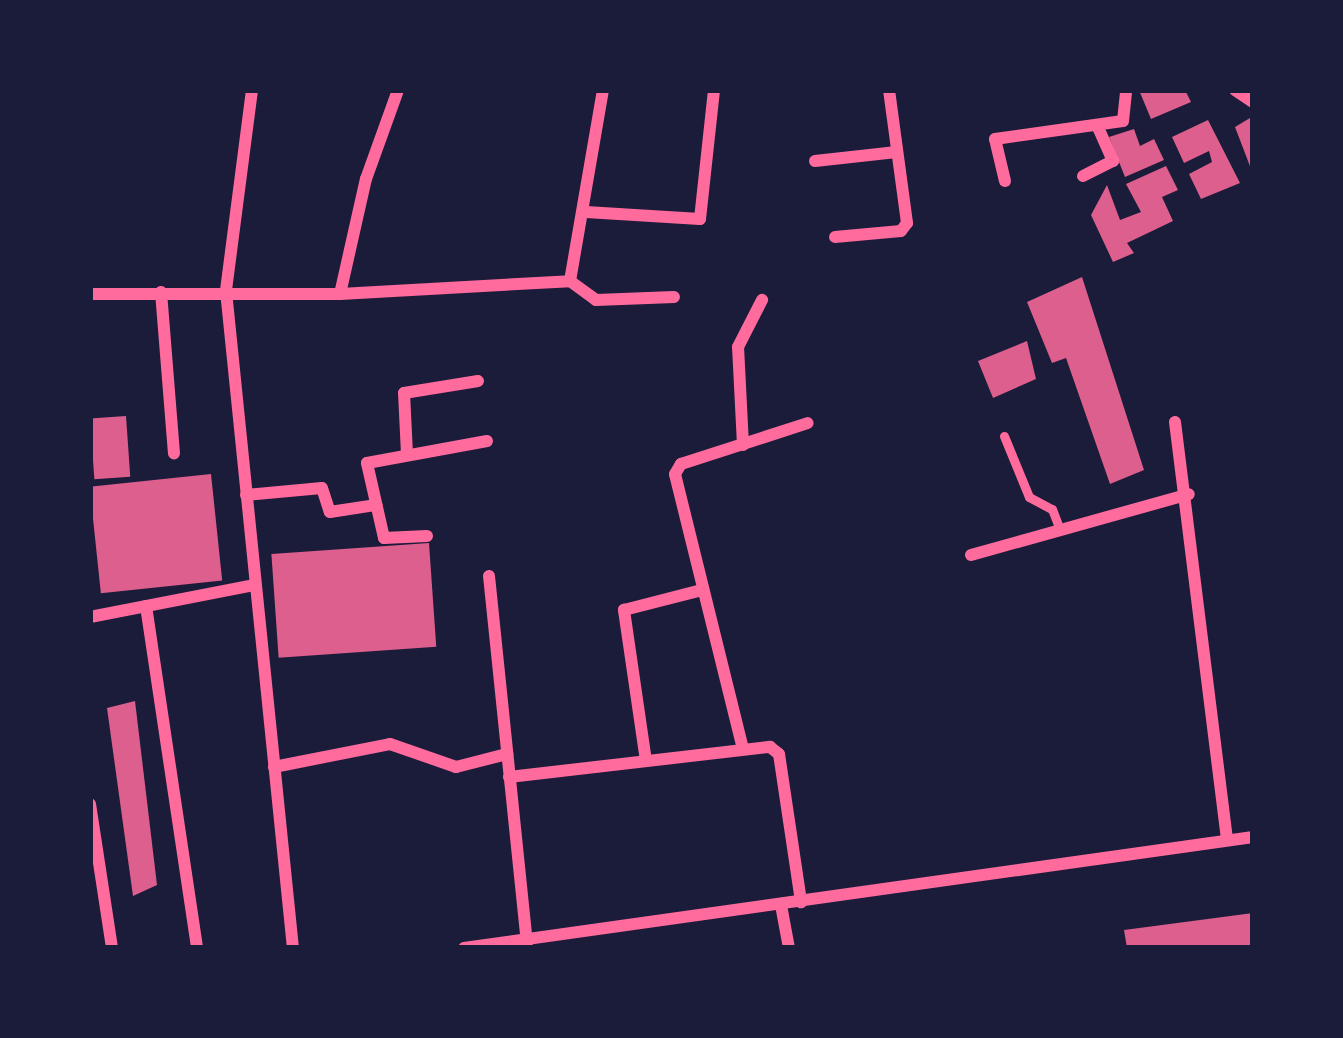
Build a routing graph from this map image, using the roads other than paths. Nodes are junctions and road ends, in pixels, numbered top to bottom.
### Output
1 (252, 90) edge
2 (398, 90) edge
3 (603, 90) edge
4 (714, 90) edge
5 (889, 90) edge
6 (1126, 90) edge
7 (1235, 90) edge
8 (1253, 102) edge
9 (1098, 128) junction
10 (897, 152) junction
11 (815, 160) dead end
12 (1083, 176) dead end
13 (1005, 181) dead end
14 (586, 212) junction
15 (836, 237) dead end
16 (570, 281) junction
17 (226, 291) junction
18 (160, 292) junction
19 (90, 294) edge
20 (340, 294) junction
21 (674, 297) dead end
22 (762, 300) dead end
23 (478, 381) dead end
24 (1175, 422) dead end
25 (808, 423) dead end
26 (1004, 436) dead end
27 (488, 441) dead end
28 (743, 445) junction
29 (174, 453) dead end
30 (407, 454) junction
31 (1190, 494) junction
32 (247, 495) junction
33 (376, 505) junction
34 (1060, 530) junction
35 (427, 536) dead end
36 (971, 555) dead end
37 (488, 575) dead end
38 (256, 585) junction
39 (702, 590) junction
40 (146, 606) junction
41 (90, 617) edge
42 (743, 749) junction
43 (507, 754) junction
44 (646, 761) junction
45 (274, 767) junction
46 (509, 777) junction
47 (90, 804) edge
48 (1253, 837) edge
49 (1227, 840) junction
50 (96, 889) edge
51 (801, 902) junction
52 (782, 905) junction
53 (527, 943) junction
54 (112, 948) edge
55 (197, 948) edge
56 (293, 948) edge
57 (464, 948) edge
58 (789, 948) edge

1 - 17 street
2 - 20 street
3 - 14 street
4 - 14 street
5 - 10 street
6 - 9 street
7 - 8 street
9 - 12 street
9 - 13 street
10 - 11 street
10 - 15 street
14 - 16 street
16 - 20 street
16 - 21 street
17 - 18 street
17 - 20 street
17 - 32 street
18 - 19 street
18 - 29 street
22 - 28 street
23 - 30 street
24 - 31 street
25 - 28 street
26 - 34 lane
27 - 30 street
28 - 39 street
30 - 33 street
31 - 34 street
31 - 49 street
32 - 33 street
32 - 38 street
33 - 35 street
34 - 36 street
37 - 43 street
38 - 40 street
38 - 45 street
39 - 42 street
39 - 44 street
40 - 41 street
40 - 55 street
42 - 44 street
42 - 51 street
43 - 45 street
43 - 46 street
44 - 46 street
45 - 56 street
46 - 53 street
47 - 50 street
48 - 49 street
49 - 51 street
50 - 54 street
51 - 52 street
52 - 53 street
52 - 58 street
53 - 57 street

